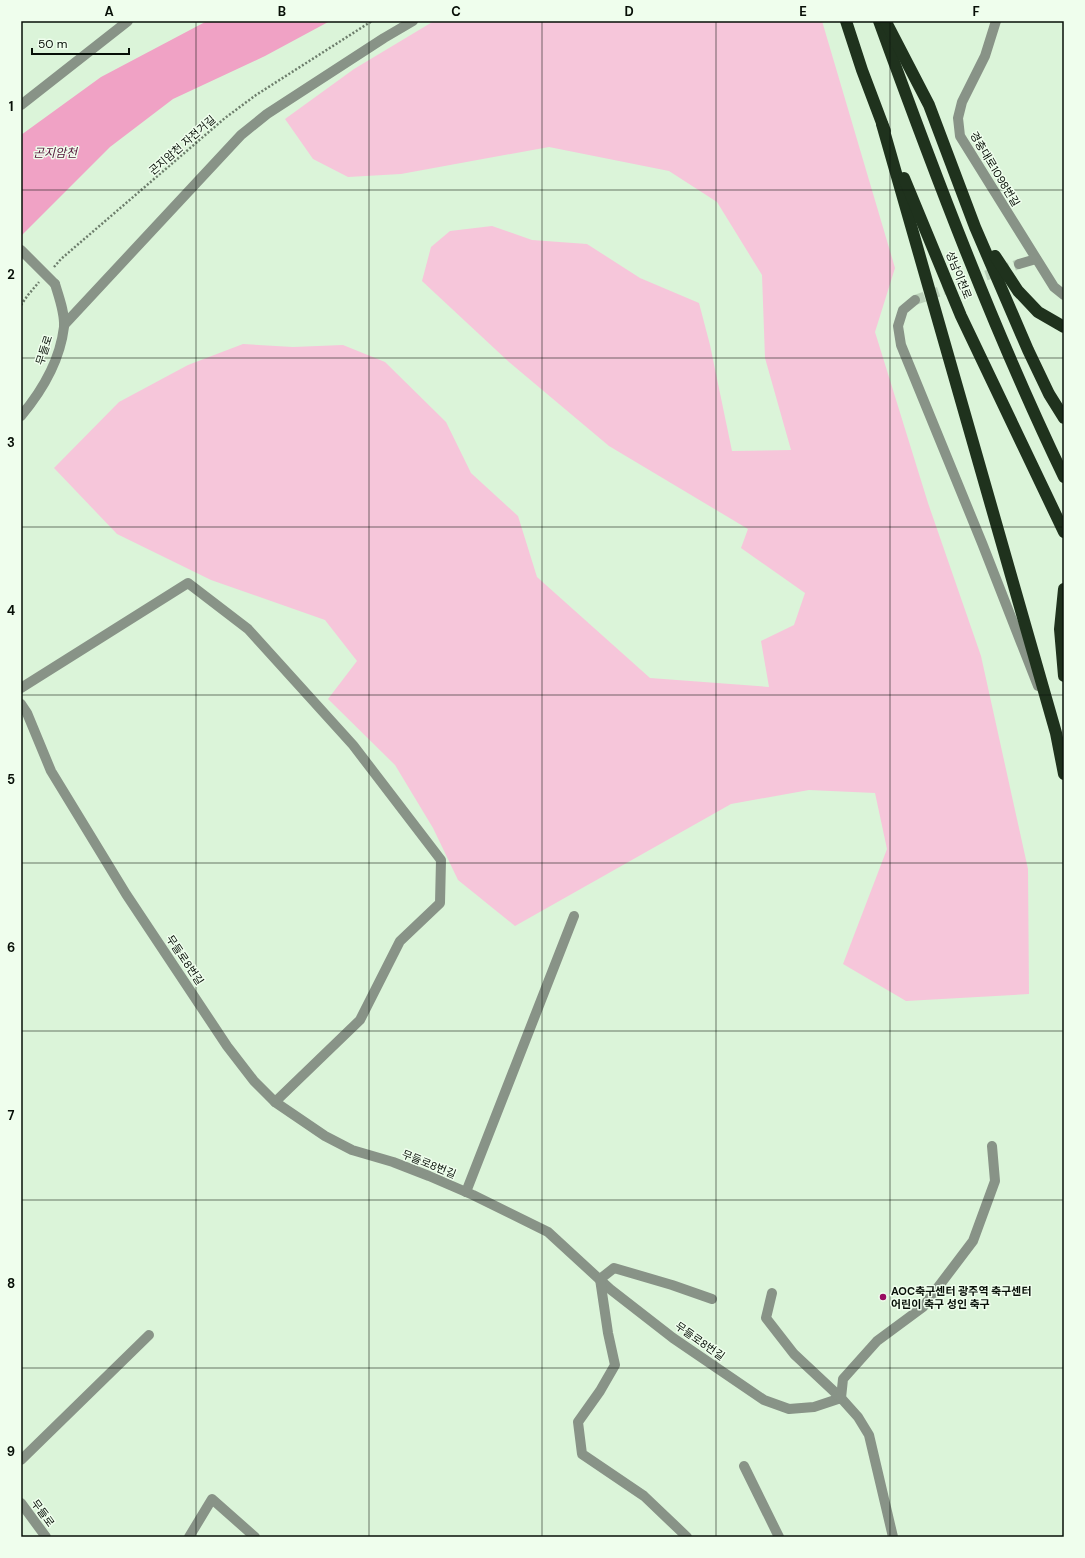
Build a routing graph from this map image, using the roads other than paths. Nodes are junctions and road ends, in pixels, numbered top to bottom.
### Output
1 (128, 21) edge
2 (413, 21) edge
3 (846, 21) edge
4 (879, 21) edge
5 (886, 21) edge
6 (996, 21) edge
7 (21, 105) edge
8 (882, 124) junction
9 (976, 226) junction
10 (21, 250) edge
11 (1036, 259) junction
12 (1019, 264) tunnel mouth
13 (1064, 295) edge
14 (915, 300) tunnel mouth
15 (64, 325) junction
16 (1064, 327) edge
17 (21, 416) edge
18 (1064, 418) edge
19 (1064, 476) edge
20 (1064, 532) edge
21 (1064, 589) edge
22 (1063, 671) edge
23 (21, 688) edge
24 (21, 704) edge
25 (1056, 733) junction
26 (1064, 774) edge
27 (574, 916) dead end
28 (275, 1102) junction
29 (992, 1146) dead end
30 (466, 1192) junction
31 (600, 1279) junction
32 (772, 1293) dead end
33 (712, 1299) dead end
34 (149, 1334) dead end
35 (841, 1398) junction
36 (21, 1460) edge
37 (744, 1466) dead end
38 (21, 1503) edge
39 (46, 1537) edge
40 (188, 1537) edge
41 (255, 1537) edge
42 (688, 1537) edge
43 (779, 1537) edge
44 (893, 1537) edge

1 - 7 street
2 - 15 street
3 - 8 highway, 성남이천로
4 - 19 highway, 성남이천로
5 - 9 highway
6 - 11 street, 경충대로1098번길
8 - 20 highway, 성남이천로
8 - 25 highway
9 - 16 highway
9 - 18 highway
10 - 15 street, 무들로, bridge
11 - 12 street
11 - 13 street, 경충대로1098번길
14 - 25 street
15 - 17 street, 무들로
21 - 22 highway
23 - 28 street
24 - 28 street, 무들로8번길
25 - 26 highway
27 - 30 street
28 - 30 street, 무들로8번길
29 - 35 street
30 - 31 street, 무들로8번길
31 - 33 street
31 - 35 street, 무들로8번길
31 - 42 street
32 - 35 street
34 - 36 street
35 - 44 street
37 - 43 street
38 - 39 street, 무들로
40 - 41 street

